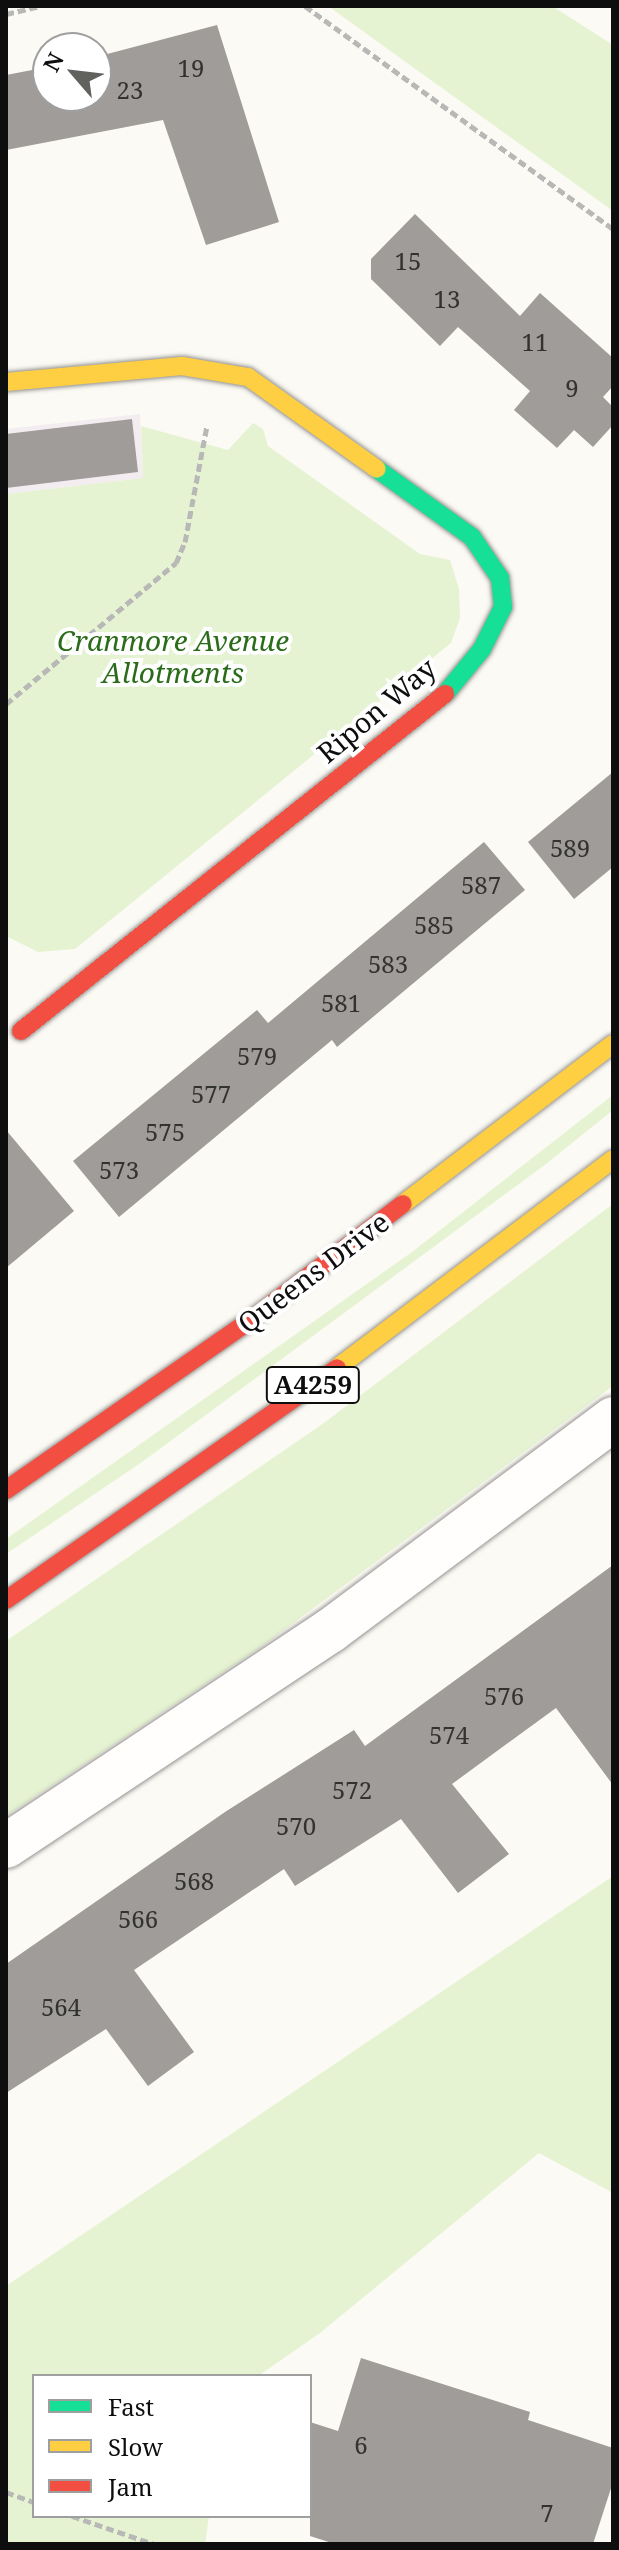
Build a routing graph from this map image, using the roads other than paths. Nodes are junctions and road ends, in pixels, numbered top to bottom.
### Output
1 (6, 382) edge
2 (21, 1031) dead end
3 (613, 1044) edge
4 (613, 1159) edge
5 (613, 1419) edge
6 (6, 1490) edge
7 (6, 1600) edge
8 (6, 1846) edge

1 - 2 main road, Ripon Way
3 - 6 main road, Queens Drive
4 - 7 main road, A4259
5 - 8 street

